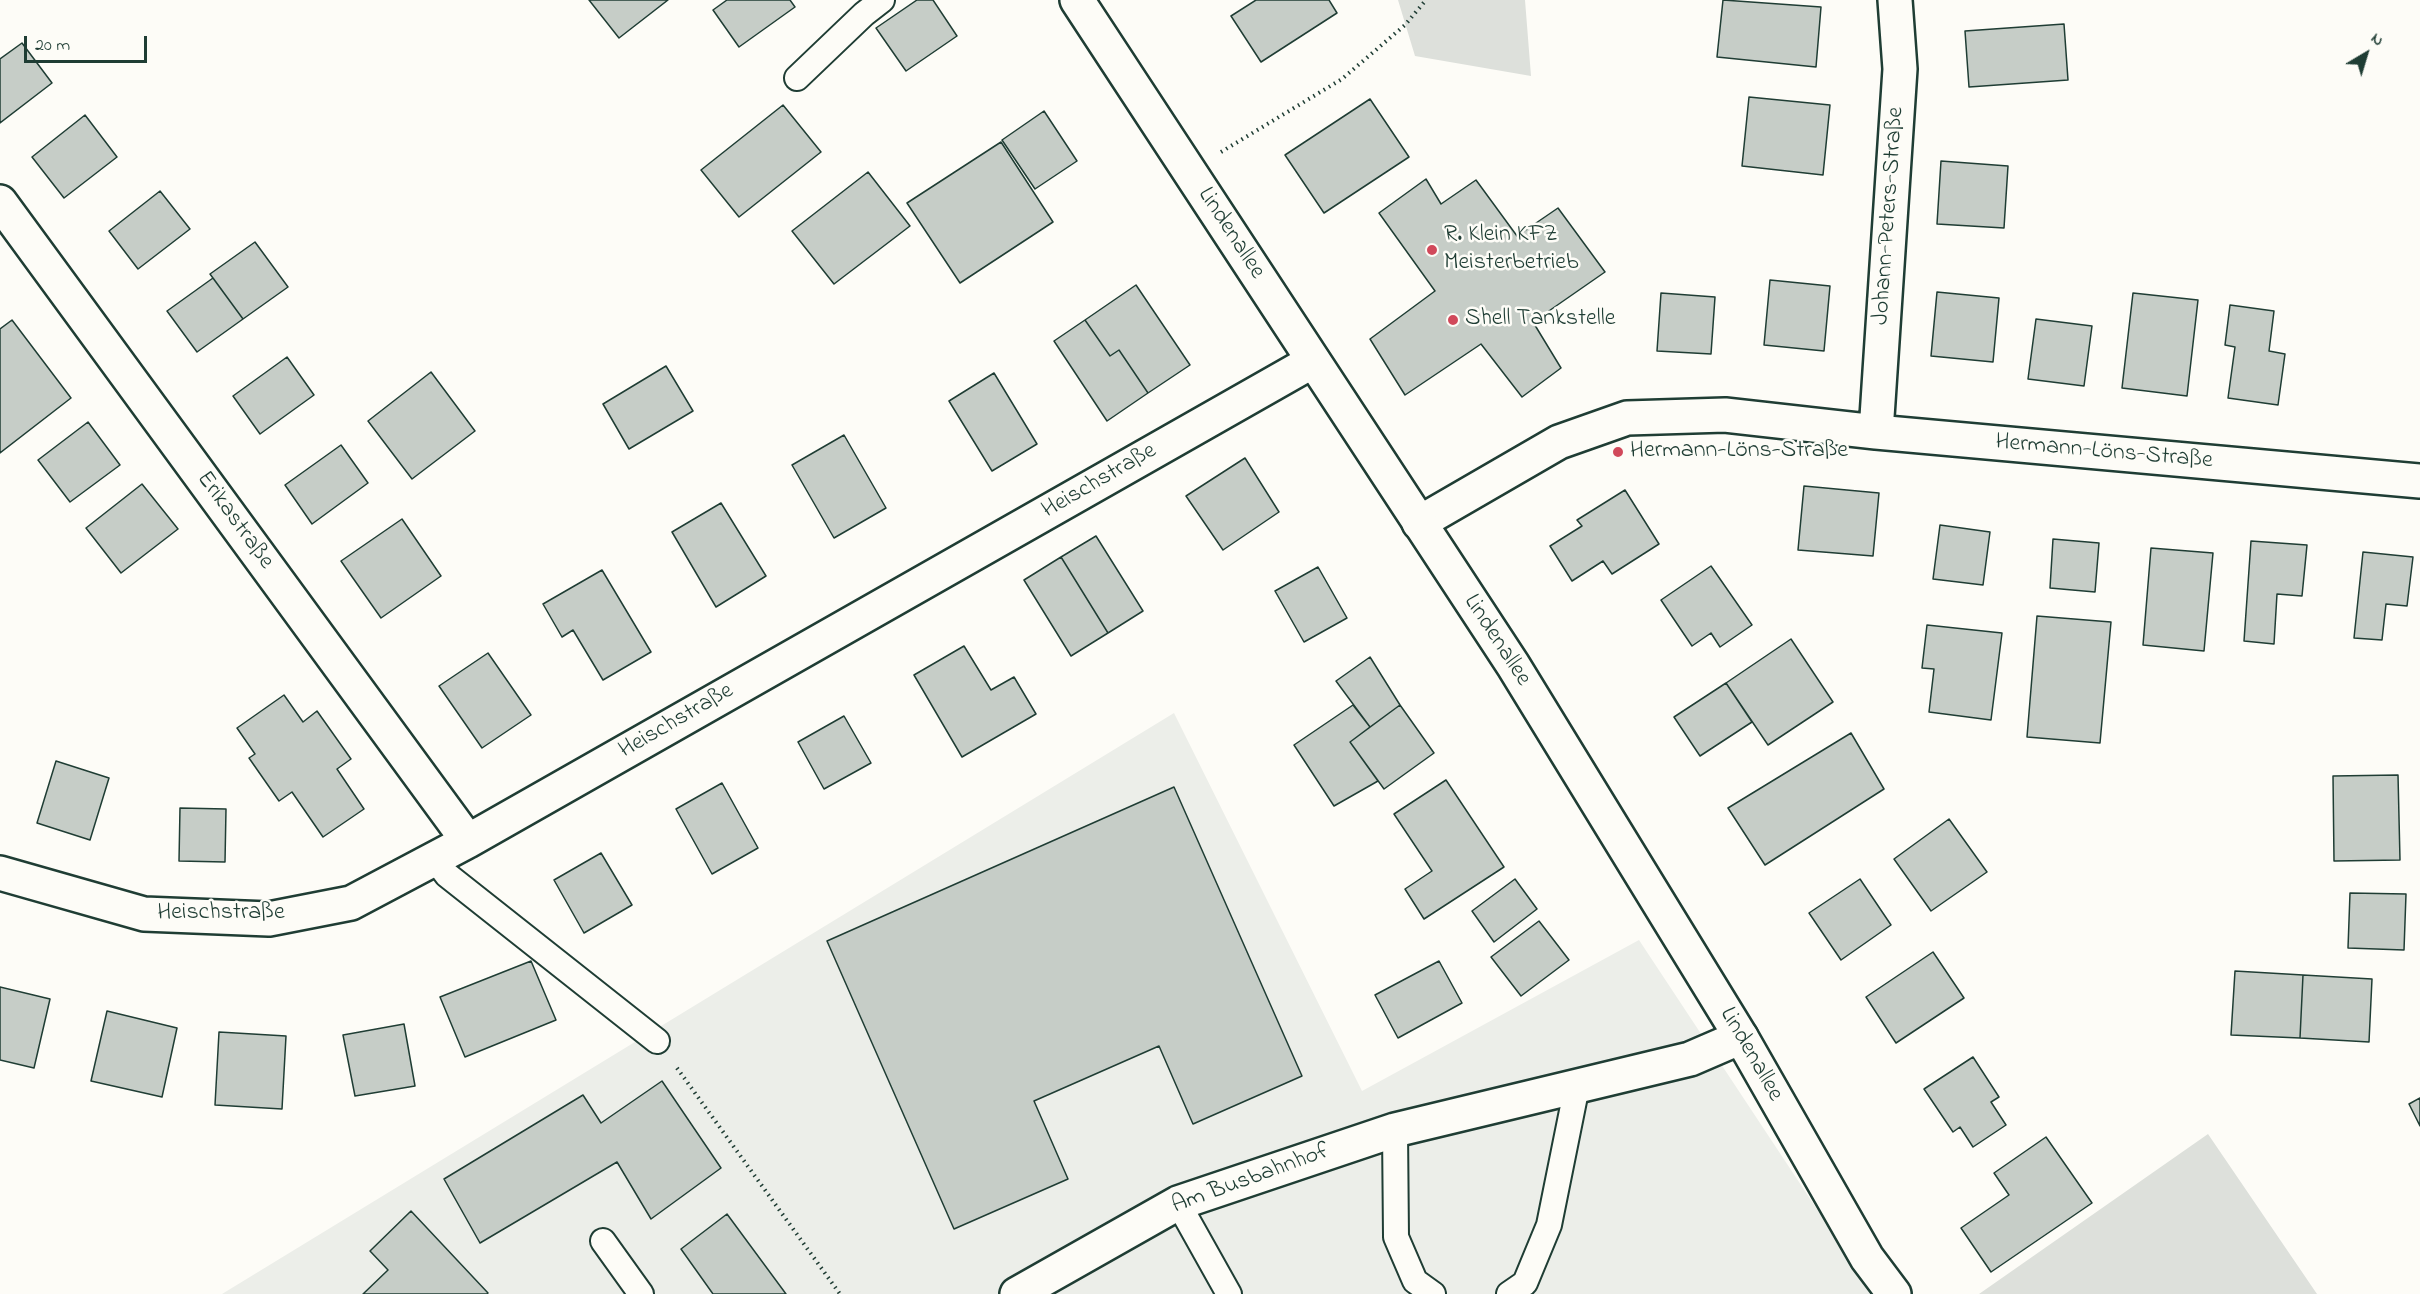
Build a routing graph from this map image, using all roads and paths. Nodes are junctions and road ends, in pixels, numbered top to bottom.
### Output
1 (882, 0) edge
2 (1077, 0) edge
3 (1426, 0) edge
4 (1895, 0) edge
5 (796, 78) dead end
6 (1189, 172) junction
7 (0, 202) edge
8 (1313, 361) junction
9 (1876, 432) junction
10 (2420, 481) edge
11 (1419, 523) junction
12 (468, 841) junction
13 (435, 859) junction
14 (0, 873) edge
15 (1741, 1037) junction
16 (657, 1041) joint
17 (1577, 1086) junction
18 (1395, 1130) junction
19 (1178, 1203) junction
20 (603, 1241) dead end
21 (641, 1294) edge
22 (840, 1294) edge
23 (1017, 1294) edge
24 (1229, 1294) edge
25 (1433, 1294) edge
26 (1509, 1294) edge
27 (1894, 1294) edge

1 - 5 lane
2 - 6 street, Lindenallee
3 - 6 path
4 - 9 street, Johann-Peters-Straße
6 - 8 street, Lindenallee
7 - 12 street, Erikastraße
8 - 11 street, Lindenallee
8 - 12 street, Heischstraße
9 - 10 street, Hermann-Löns-Straße
9 - 11 street, Hermann-Löns-Straße
11 - 15 street, Lindenallee
12 - 13 street, Heischstraße
13 - 14 street, Heischstraße
13 - 16 lane
15 - 17 street, Am Busbahnhof
15 - 27 street, Lindenallee
16 - 22 path
17 - 18 street, Am Busbahnhof
17 - 26 lane
18 - 19 street, Am Busbahnhof
18 - 25 lane
19 - 23 street, Am Busbahnhof
19 - 24 lane
20 - 21 lane

